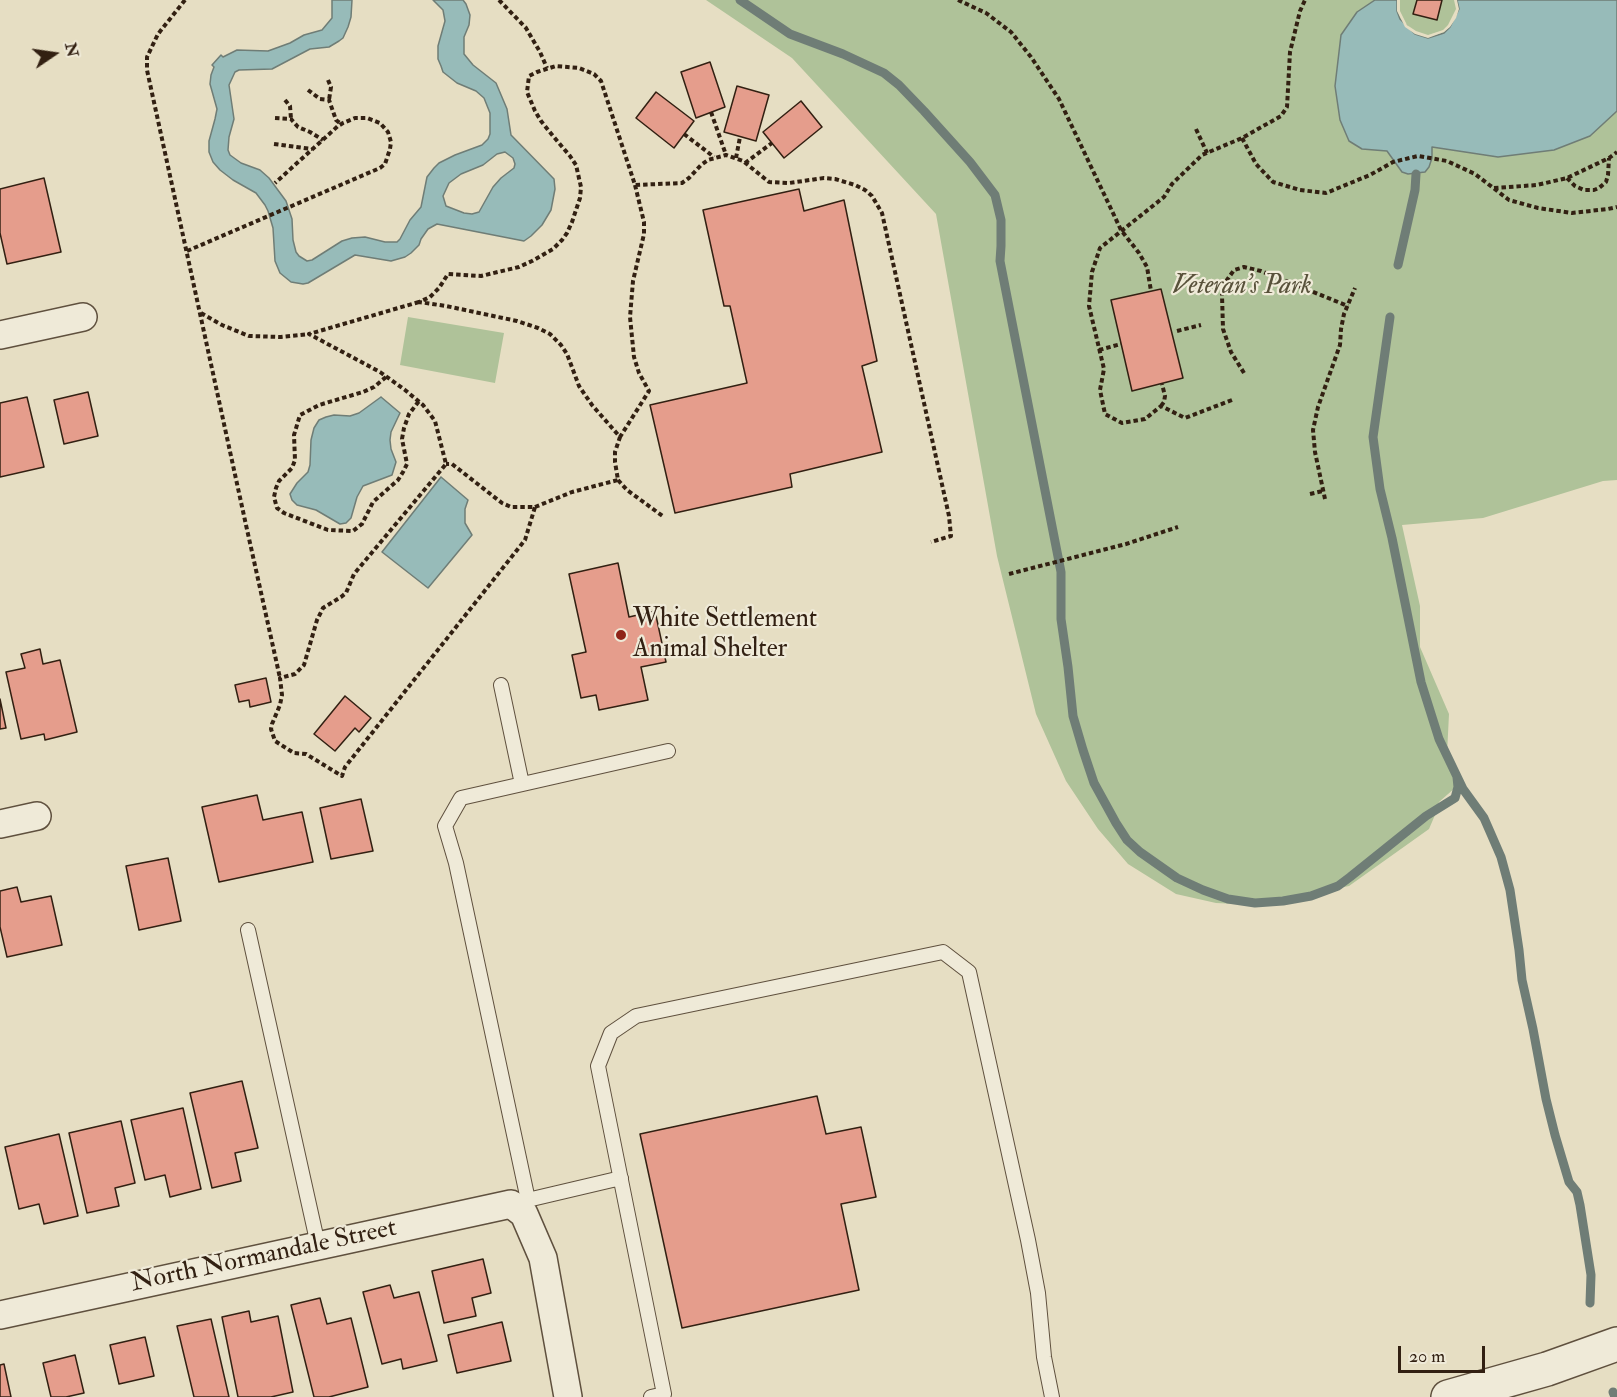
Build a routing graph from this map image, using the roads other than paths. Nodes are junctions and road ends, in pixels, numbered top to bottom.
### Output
1 (84, 317) dead end
2 (0, 335) edge
3 (501, 685) dead end
4 (668, 751) dead end
5 (522, 784) junction
6 (37, 816) dead end
7 (0, 824) edge
8 (248, 930) dead end
9 (621, 1178) junction
10 (521, 1206) junction
11 (318, 1245) junction
12 (0, 1315) edge
13 (1617, 1344) edge
14 (568, 1397) edge
15 (651, 1397) edge
16 (1053, 1397) edge
17 (1448, 1397) edge

1 - 2 street
3 - 5 lane
4 - 5 lane
5 - 10 lane
6 - 7 street
8 - 11 lane
9 - 10 lane
9 - 15 lane
9 - 16 lane
10 - 11 street, North Normandale Street
10 - 14 street
11 - 12 street, North Normandale Street
13 - 17 street

